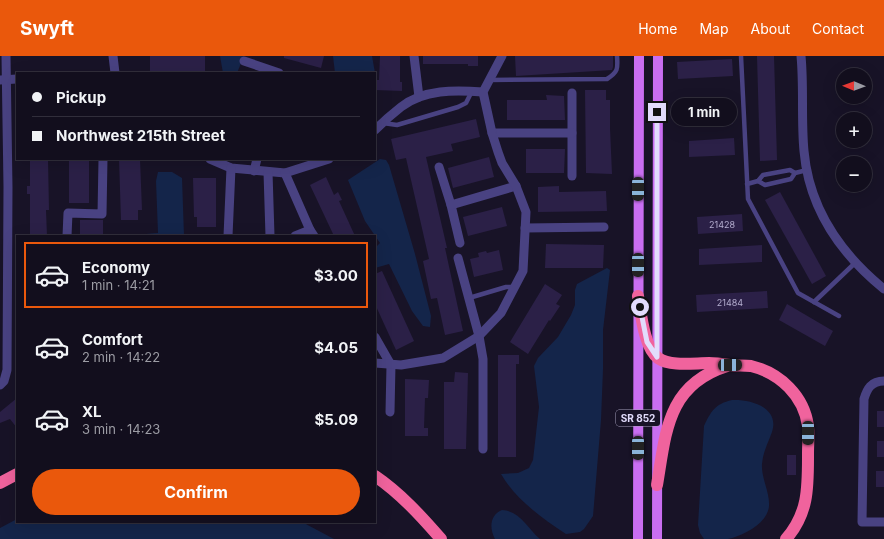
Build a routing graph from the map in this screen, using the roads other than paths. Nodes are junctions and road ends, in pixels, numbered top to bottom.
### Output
1 (6, 56) edge
2 (113, 56) edge
3 (414, 56) edge
4 (502, 56) edge
5 (617, 56) edge
6 (639, 56) edge
7 (658, 56) edge
8 (742, 56) edge
9 (801, 56) edge
10 (244, 61) dead end
11 (115, 72) edge
12 (276, 72) edge
13 (16, 79) edge
14 (3, 80) edge
15 (489, 80) junction
16 (472, 91) junction
17 (483, 92) junction
18 (572, 93) dead end
19 (419, 98) junction
20 (383, 123) junction
21 (376, 129) edge
22 (492, 133) junction
23 (572, 133) junction
24 (102, 160) edge
25 (212, 160) edge
26 (257, 160) edge
27 (326, 160) edge
28 (439, 167) dead end
29 (231, 168) junction
30 (807, 170) junction
31 (254, 171) junction
32 (268, 172) junction
33 (285, 173) junction
34 (795, 173) junction
35 (572, 176) dead end
36 (758, 181) junction
37 (747, 184) junction
38 (516, 186) junction
39 (4, 187) edge
40 (452, 206) junction
41 (604, 227) dead end
42 (526, 228) junction
43 (312, 233) edge
44 (68, 235) edge
45 (228, 235) edge
46 (270, 235) edge
47 (301, 235) edge
48 (460, 243) dead end
49 (458, 258) dead end
50 (856, 264) junction
51 (515, 287) junction
52 (884, 289) edge
53 (4, 293) edge
54 (638, 296) junction
55 (469, 298) junction
56 (814, 302) junction
57 (839, 316) dead end
58 (479, 336) junction
59 (376, 339) edge
60 (657, 357) junction
61 (376, 362) edge
62 (391, 365) junction
63 (730, 365) junction
64 (884, 381) edge
65 (0, 385) edge
66 (390, 412) dead end
67 (483, 449) dead end
68 (16, 475) edge
69 (376, 477) edge
70 (0, 483) edge
71 (657, 485) junction
72 (884, 522) edge
73 (441, 539) edge
74 (638, 539) edge
75 (657, 539) edge
76 (786, 539) edge

1 - 14 street
2 - 11 street
3 - 19 street
4 - 15 street
5 - 15 lane
6 - 54 main road, SR 852
7 - 60 main road, SR 852
8 - 37 lane
9 - 30 street
10 - 12 street
13 - 14 street
14 - 39 street
15 - 17 street
16 - 17 street
16 - 19 street
16 - 20 lane
17 - 22 street
18 - 23 street
19 - 20 street
20 - 21 street
22 - 23 street
22 - 38 street
23 - 35 street
24 - 44 street
25 - 29 street
26 - 31 street
27 - 33 street
28 - 40 street
29 - 31 street
29 - 45 street
30 - 34 lane
30 - 50 street
31 - 32 street
32 - 33 street
32 - 46 street
33 - 43 street
34 - 36 lane
34 - 36 lane
36 - 37 lane
37 - 56 lane
38 - 40 street
38 - 42 street
39 - 53 street
40 - 48 street
41 - 42 street
42 - 51 street
43 - 47 street
49 - 55 street
50 - 52 street
50 - 56 lane
51 - 55 lane
51 - 58 street
53 - 65 street
54 - 60 highway
54 - 74 main road, SR 852
55 - 58 street
56 - 57 lane
58 - 62 street
58 - 67 street
59 - 62 street
60 - 63 highway
60 - 71 main road, SR 852
61 - 62 street
62 - 66 street
63 - 71 highway
63 - 76 highway
64 - 72 street
68 - 70 highway
69 - 73 highway
71 - 75 main road, SR 852

